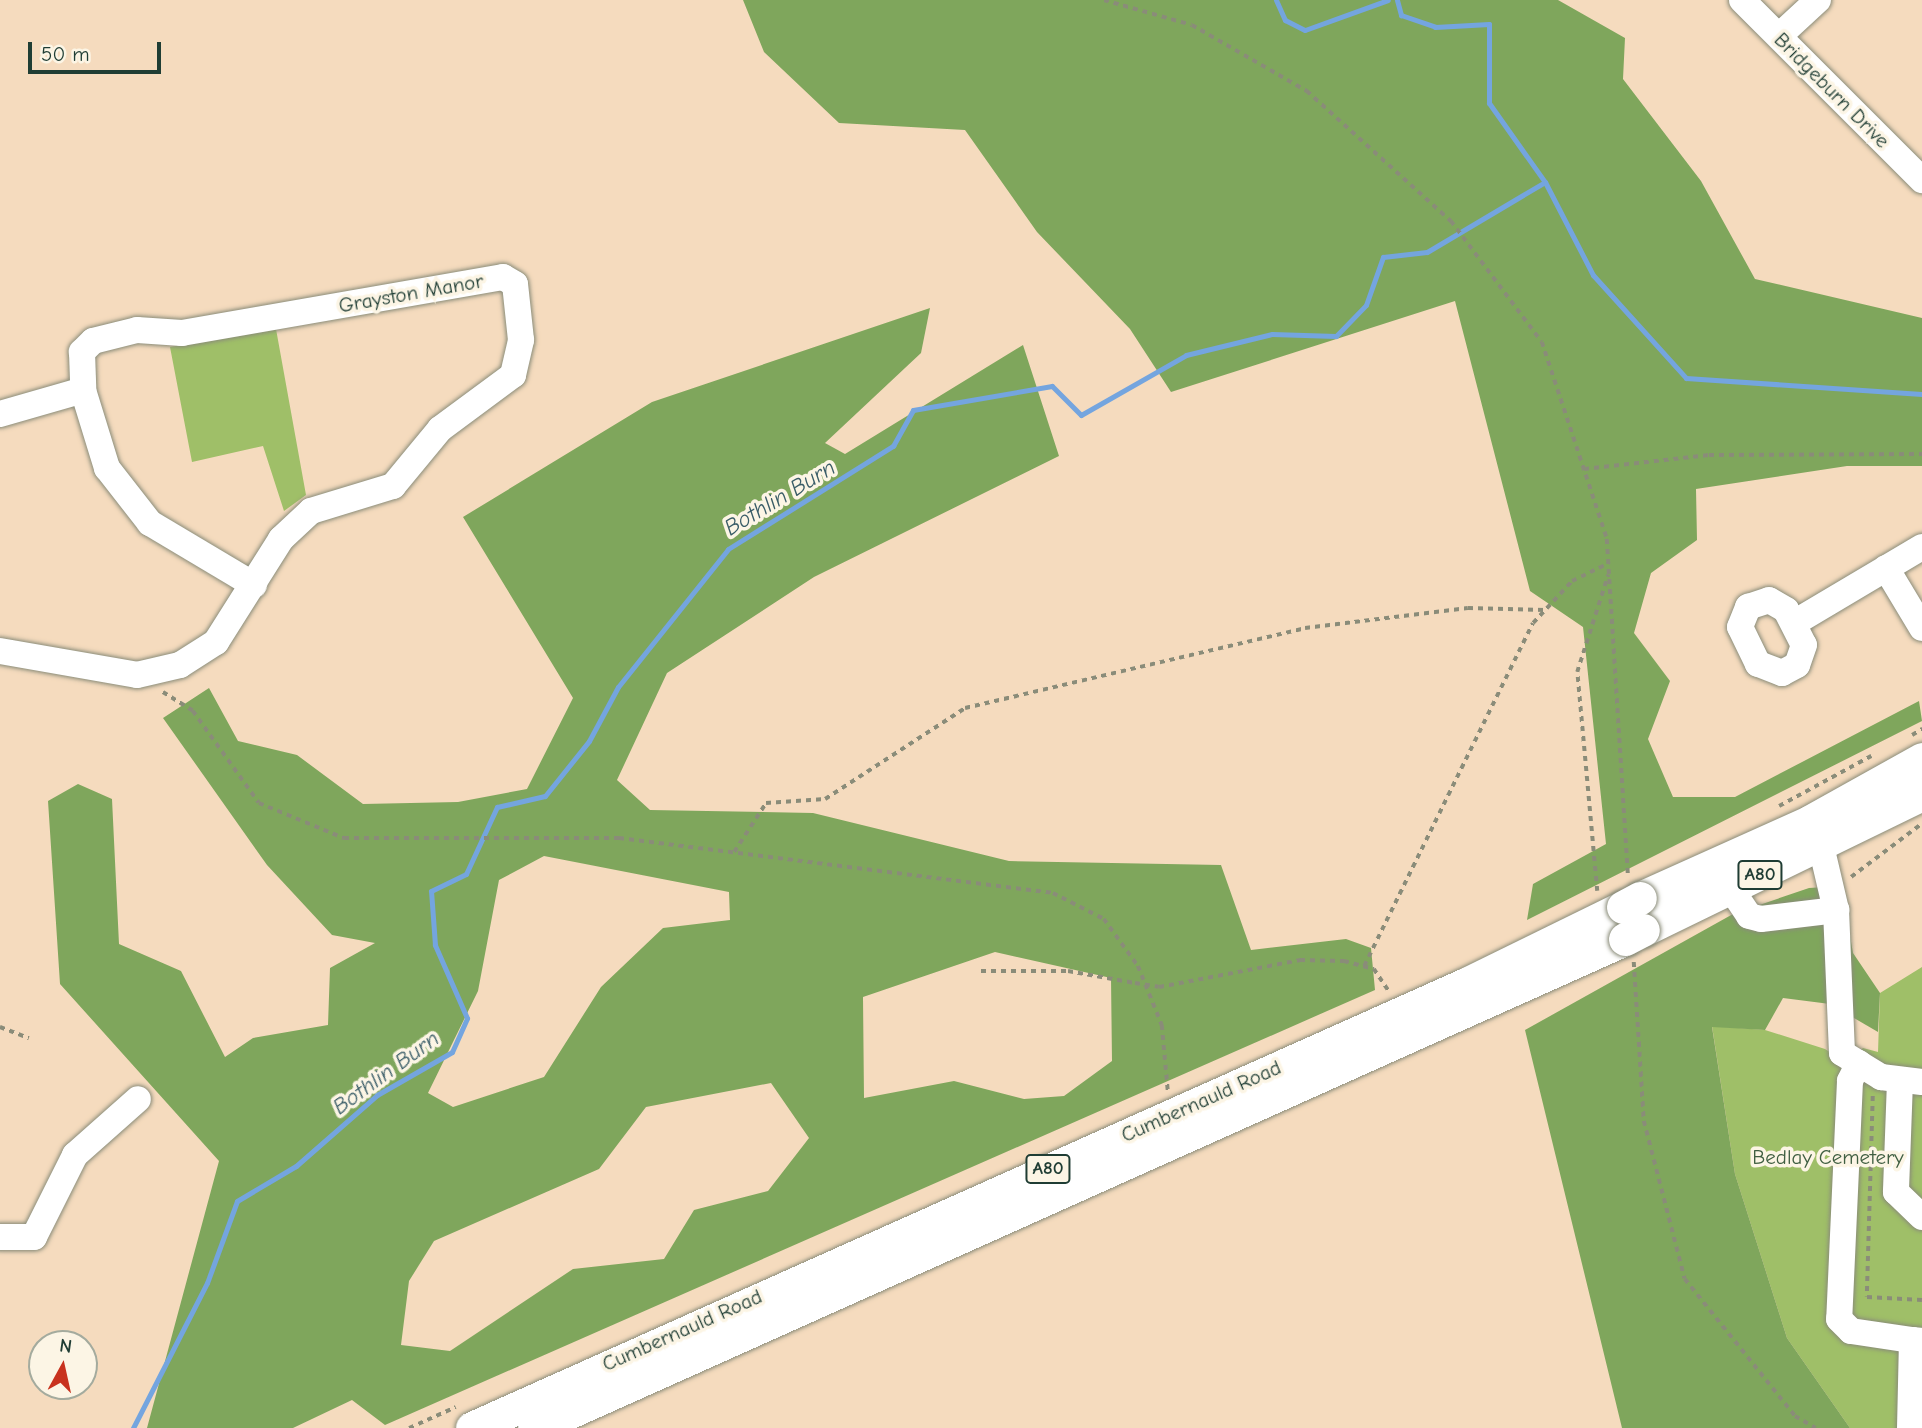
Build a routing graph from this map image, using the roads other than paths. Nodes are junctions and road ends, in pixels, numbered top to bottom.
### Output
1 (1742, 0) edge
2 (1818, 0) edge
3 (1779, 36) junction
4 (1922, 180) edge
5 (83, 390) junction
6 (0, 414) edge
7 (1922, 547) edge
8 (1886, 568) junction
9 (254, 585) junction
10 (1794, 623) dead end
11 (1922, 628) edge
12 (0, 651) edge
13 (1922, 758) edge
14 (1922, 794) edge
15 (1821, 846) junction
16 (1731, 889) junction
17 (1835, 900) junction
18 (1627, 917) junction
19 (1867, 1068) junction
20 (1911, 1081) edge
21 (138, 1099) dead end
22 (1922, 1217) edge
23 (0, 1237) edge
24 (1917, 1340) edge
25 (472, 1428) edge
26 (534, 1428) edge
27 (1909, 1428) edge

1 - 3 street, Bridgeburn Drive
2 - 3 street
3 - 4 street, Bridgeburn Drive
5 - 6 street
5 - 9 street, Grayston Manor
5 - 9 street, Grayston Manor
7 - 8 street
8 - 10 street
8 - 11 street
9 - 12 street, Grayston Manor
13 - 18 main road, Cumbernauld Road / A80
14 - 15 main road, Cumbernauld Road / A80
15 - 16 main road, Cumbernauld Road / A80
15 - 17 street
16 - 17 street
16 - 18 main road, Cumbernauld Road / A80
17 - 19 street
18 - 25 main road, Cumbernauld Road / A80
18 - 26 main road, Cumbernauld Road / A80
19 - 20 street
19 - 24 street
20 - 22 street
21 - 23 street
24 - 27 street

